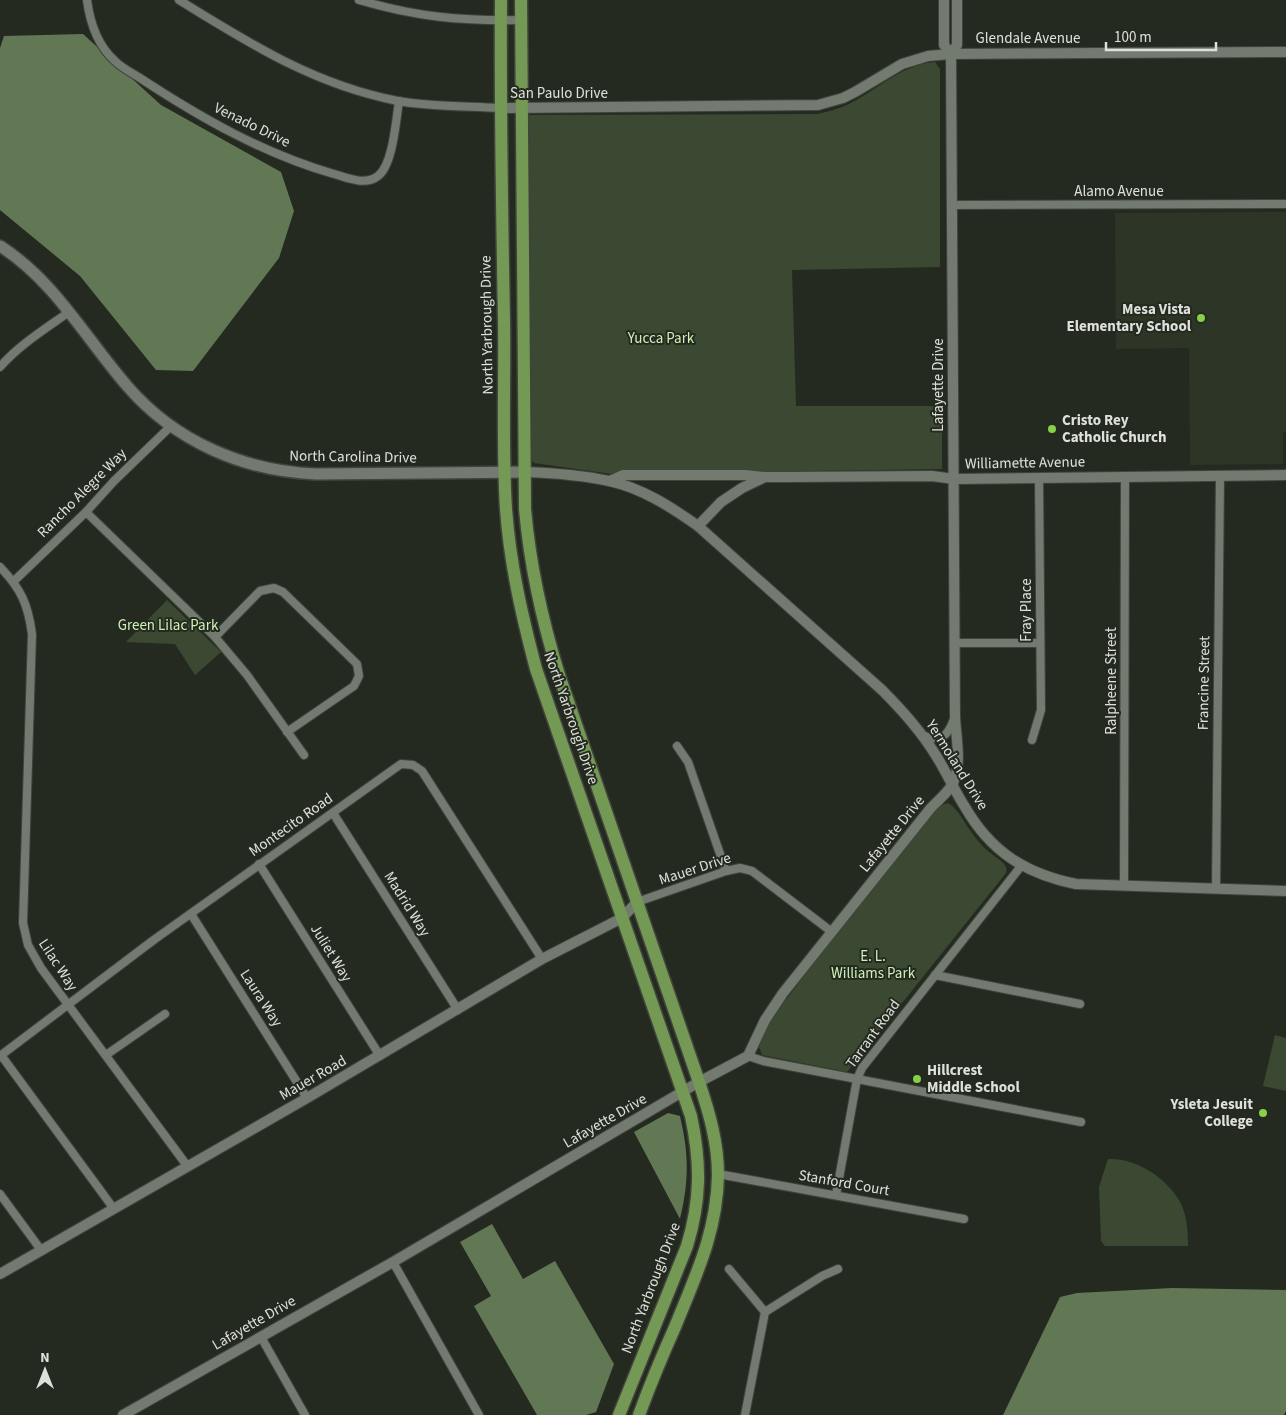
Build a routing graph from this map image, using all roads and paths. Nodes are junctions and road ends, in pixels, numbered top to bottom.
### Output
1 (88, 0) edge
2 (179, 0) edge
3 (359, 0) edge
4 (501, 0) edge
5 (521, 0) edge
6 (944, 0) edge
7 (957, 0) edge
8 (501, 20) junction
9 (521, 20) junction
10 (1286, 52) edge
11 (951, 54) junction
12 (399, 101) junction
13 (501, 108) junction
14 (522, 108) junction
15 (502, 201) junction
16 (522, 201) junction
17 (1286, 204) edge
18 (952, 205) junction
19 (0, 246) edge
20 (69, 312) junction
21 (0, 366) edge
22 (171, 426) junction
23 (504, 472) junction
24 (525, 472) junction
25 (1286, 475) edge
26 (1220, 476) junction
27 (765, 477) junction
28 (1126, 477) junction
29 (1039, 478) junction
30 (954, 479) junction
31 (610, 481) junction
32 (86, 512) junction
33 (698, 526) junction
34 (0, 567) edge
35 (14, 581) junction
36 (538, 596) junction
37 (519, 600) junction
38 (216, 636) junction
39 (954, 643) junction
40 (1040, 643) junction
41 (955, 717) junction
42 (287, 732) junction
43 (922, 735) junction
44 (1032, 740) dead end
45 (677, 746) dead end
46 (304, 755) dead end
47 (952, 784) junction
48 (333, 813) junction
49 (259, 864) junction
50 (1022, 865) junction
51 (726, 871) junction
52 (1124, 886) junction
53 (1216, 889) junction
54 (1286, 891) edge
55 (637, 902) junction
56 (190, 914) junction
57 (622, 918) junction
58 (832, 932) junction
59 (542, 959) junction
60 (935, 975) junction
61 (68, 1004) junction
62 (1080, 1004) dead end
63 (458, 1010) junction
64 (165, 1014) dead end
65 (106, 1055) junction
66 (1, 1056) edge
67 (380, 1056) junction
68 (748, 1056) junction
69 (857, 1079) junction
70 (700, 1082) junction
71 (683, 1092) junction
72 (307, 1098) junction
73 (1081, 1122) dead end
74 (188, 1168) junction
75 (718, 1174) junction
76 (0, 1194) edge
77 (836, 1195) junction
78 (114, 1209) junction
79 (964, 1219) dead end
80 (40, 1250) junction
81 (393, 1262) junction
82 (729, 1269) dead end
83 (838, 1269) dead end
84 (0, 1274) edge
85 (765, 1312) junction
86 (261, 1336) junction
87 (138, 1411) edge
88 (123, 1415) edge
89 (305, 1415) edge
90 (479, 1415) edge
91 (619, 1415) edge
92 (639, 1415) edge
93 (745, 1415) edge

1 - 12 street, Venado Drive
2 - 12 street, San Paulo Drive
3 - 8 street
4 - 8 main road, North Yarbrough Drive
5 - 9 main road, North Yarbrough Drive
6 - 11 street, Lafayette Drive
7 - 11 street, Lafayette Drive
8 - 9 street
8 - 13 main road, North Yarbrough Drive
9 - 14 main road, North Yarbrough Drive
10 - 11 street, Glendale Avenue
11 - 14 street, San Paulo Drive
11 - 18 street, Lafayette Drive
12 - 13 street, San Paulo Drive
13 - 14 street, San Paulo Drive
13 - 15 main road, North Yarbrough Drive
14 - 16 main road, North Yarbrough Drive
15 - 16 main road
15 - 23 main road, North Yarbrough Drive
16 - 24 main road, North Yarbrough Drive
17 - 18 street, Alamo Avenue
18 - 30 street, Lafayette Drive
19 - 20 main road, North Carolina Drive
20 - 21 street
20 - 22 main road, North Carolina Drive
22 - 23 main road, North Carolina Drive
22 - 32 street, Rancho Alegre Way
23 - 24 main road, North Carolina Drive
23 - 37 main road, North Yarbrough Drive
24 - 31 street, Williamette Avenue
24 - 36 main road, North Yarbrough Drive
25 - 26 street, Williamette Avenue
26 - 28 street, Williamette Avenue
26 - 53 street, Francine Street
27 - 30 street, Williamette Avenue
27 - 31 street, Williamette Avenue
27 - 33 street, Williamette Avenue
28 - 29 street, Williamette Avenue
28 - 52 street, Ralpheene Street
29 - 30 street, Williamette Avenue
29 - 40 street, Fray Place
30 - 39 street, Lafayette Drive
31 - 33 street, Yermoland Drive
32 - 35 street, Rancho Alegre Way
32 - 38 street
33 - 43 street, Yermoland Drive
34 - 35 street, Lilac Way
35 - 61 street, Lilac Way
36 - 37 main road
36 - 55 main road, North Yarbrough Drive
37 - 57 main road, North Yarbrough Drive
38 - 42 street
38 - 42 street
39 - 40 street
39 - 41 street, Lafayette Drive
40 - 44 street, Fray Place
41 - 43 street
41 - 47 street, Lafayette Drive
42 - 46 street
43 - 47 street, Yermoland Drive
45 - 51 street
47 - 50 street, Yermoland Drive
47 - 58 street, Lafayette Drive
48 - 49 street, Montecito Road
48 - 59 street, Montecito Road
48 - 63 street, Madrid Way
49 - 56 street, Montecito Road
49 - 67 street, Juliet Way
50 - 52 street, Yermoland Drive
50 - 60 street, Tarrant Road
51 - 55 street, Mauer Drive
51 - 58 street, Mauer Drive
52 - 53 street, Yermoland Drive
53 - 54 street, Yermoland Drive
55 - 57 street, Mauer Road
55 - 70 main road, North Yarbrough Drive
56 - 61 street, Montecito Road
56 - 72 street, Laura Way
57 - 59 street, Mauer Road
57 - 71 main road, North Yarbrough Drive
58 - 68 street, Lafayette Drive
59 - 63 street, Mauer Road
60 - 62 street
60 - 69 street, Tarrant Road
61 - 65 street, Lilac Way
61 - 66 street, Montecito Road
63 - 67 street, Mauer Road
64 - 65 street
65 - 74 street, Lilac Way
66 - 78 street
67 - 72 street, Mauer Road
68 - 69 street
68 - 70 street, Lafayette Drive
69 - 73 street
69 - 77 street, Tarrant Road
70 - 71 street, Lafayette Drive
70 - 75 main road, North Yarbrough Drive
71 - 81 street, Lafayette Drive
71 - 91 main road, North Yarbrough Drive
72 - 74 street, Mauer Road
74 - 78 street, Mauer Road
75 - 77 street, Stanford Court
75 - 92 main road, North Yarbrough Drive
76 - 80 street
77 - 79 street, Stanford Court
78 - 80 street, Mauer Road
80 - 84 street, Mauer Road
81 - 86 street, Lafayette Drive
81 - 90 street
82 - 85 street
83 - 85 street
85 - 93 street
86 - 87 street, Lafayette Drive
86 - 89 street
87 - 88 street, Lafayette Drive

